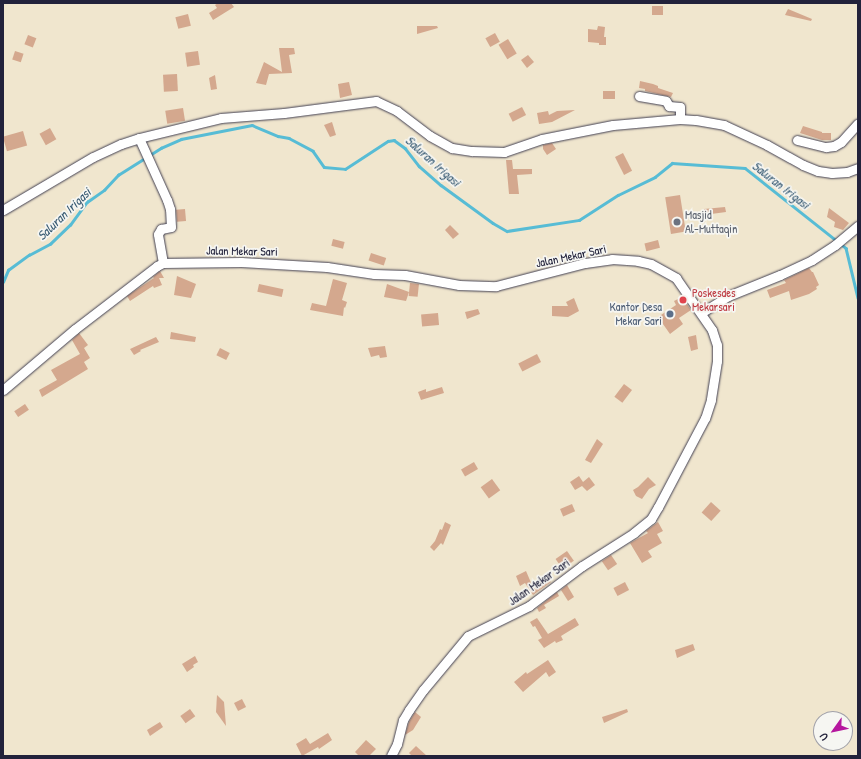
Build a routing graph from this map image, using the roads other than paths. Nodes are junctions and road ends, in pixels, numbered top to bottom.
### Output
1 (640, 96) dead end
2 (680, 119) junction
3 (858, 123) edge
4 (139, 138) junction
5 (797, 140) dead end
6 (858, 168) edge
7 (3, 210) edge
8 (858, 226) edge
9 (163, 263) junction
10 (701, 313) junction
11 (3, 390) edge
12 (391, 756) edge

1 - 2 street
2 - 4 street
2 - 6 street
3 - 5 street
4 - 7 street
4 - 9 street
8 - 10 street
9 - 10 street, Jalan Mekar Sari
9 - 11 street
10 - 12 street, Jalan Mekar Sari

